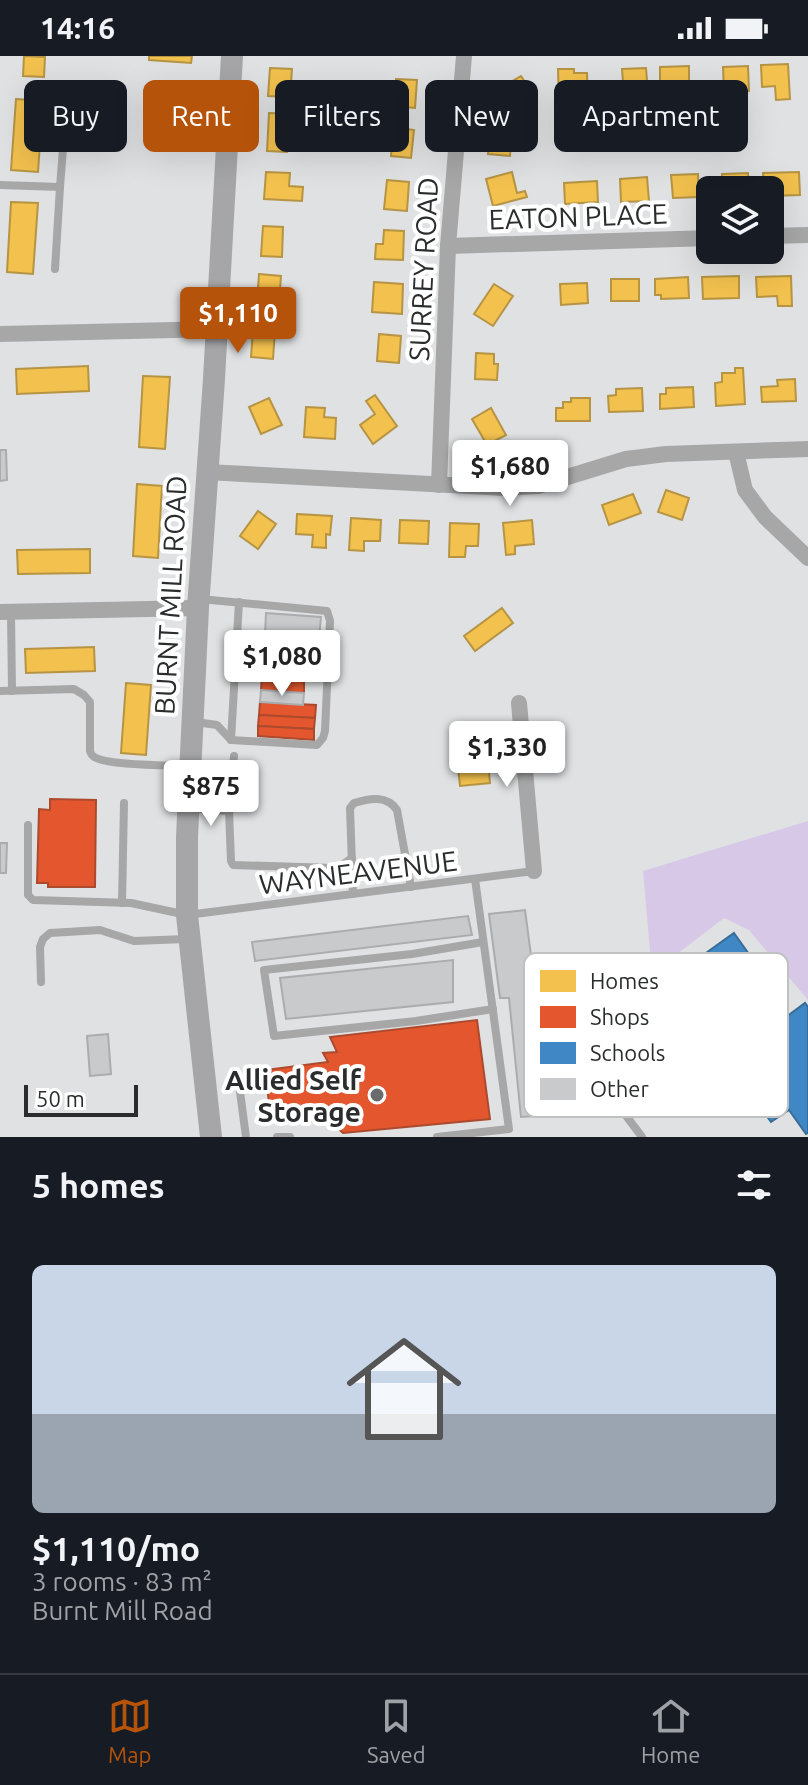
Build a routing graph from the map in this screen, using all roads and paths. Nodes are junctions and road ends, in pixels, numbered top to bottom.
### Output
1 (232, 56) edge
2 (464, 56) edge
3 (63, 152) edge
4 (0, 185) edge
5 (60, 187) junction
6 (808, 235) edge
7 (784, 236) edge
8 (696, 238) edge
9 (448, 246) junction
10 (55, 269) dead end
11 (217, 329) junction
12 (0, 334) edge
13 (808, 449) edge
14 (736, 452) junction
15 (207, 472) junction
16 (439, 485) junction
17 (808, 558) edge
18 (239, 602) junction
19 (199, 603) junction
20 (6, 612) edge
21 (0, 691) edge
22 (12, 691) junction
23 (519, 703) dead end
24 (193, 722) junction
25 (231, 740) junction
26 (234, 756) dead end
27 (191, 766) junction
28 (124, 803) dead end
29 (189, 808) junction
30 (229, 811) junction
31 (28, 825) dead end
32 (352, 858) junction
33 (534, 871) joint
34 (475, 879) junction
35 (411, 887) junction
36 (353, 894) junction
37 (122, 903) junction
38 (187, 915) junction
39 (190, 938) junction
40 (483, 942) junction
41 (41, 982) dead end
42 (493, 1009) junction
43 (239, 1084) dead end
44 (627, 1117) edge
45 (510, 1133) edge
46 (459, 1136) edge
47 (211, 1137) edge
48 (246, 1137) edge
49 (277, 1137) edge
50 (290, 1137) edge
51 (437, 1137) edge
52 (642, 1137) edge

1 - 11 main road, BURNT MILL ROAD
2 - 9 street, SURREY ROAD
3 - 5 lane
4 - 5 lane
5 - 10 lane
6 - 7 street
8 - 9 street, EATON PLACE
9 - 16 street, SURREY ROAD
11 - 12 street
11 - 15 main road, BURNT MILL ROAD
13 - 14 street
14 - 16 street
14 - 17 street
15 - 16 street
15 - 19 main road, BURNT MILL ROAD
18 - 19 lane
18 - 25 lane
18 - 25 lane
19 - 20 street
19 - 24 main road, BURNT MILL ROAD
20 - 22 lane
21 - 22 lane
22 - 27 lane
23 - 33 street
24 - 25 lane
24 - 27 main road, BURNT MILL ROAD
26 - 30 lane
27 - 29 main road, BURNT MILL ROAD
28 - 37 lane
29 - 30 lane
29 - 38 main road, BURNT MILL ROAD
30 - 32 lane
31 - 37 lane, WAYNEAVENUE
32 - 35 lane
32 - 36 lane
33 - 34 lane, WAYNEAVENUE
34 - 35 lane, WAYNEAVENUE
34 - 40 lane
35 - 36 lane, WAYNEAVENUE
36 - 38 lane, WAYNEAVENUE
37 - 38 lane, WAYNEAVENUE
38 - 39 main road, BURNT MILL ROAD
39 - 41 lane
39 - 47 main road, BURNT MILL ROAD
40 - 42 lane
40 - 42 lane
42 - 45 lane
43 - 48 lane
44 - 52 lane
45 - 46 lane
46 - 51 lane
49 - 50 lane

